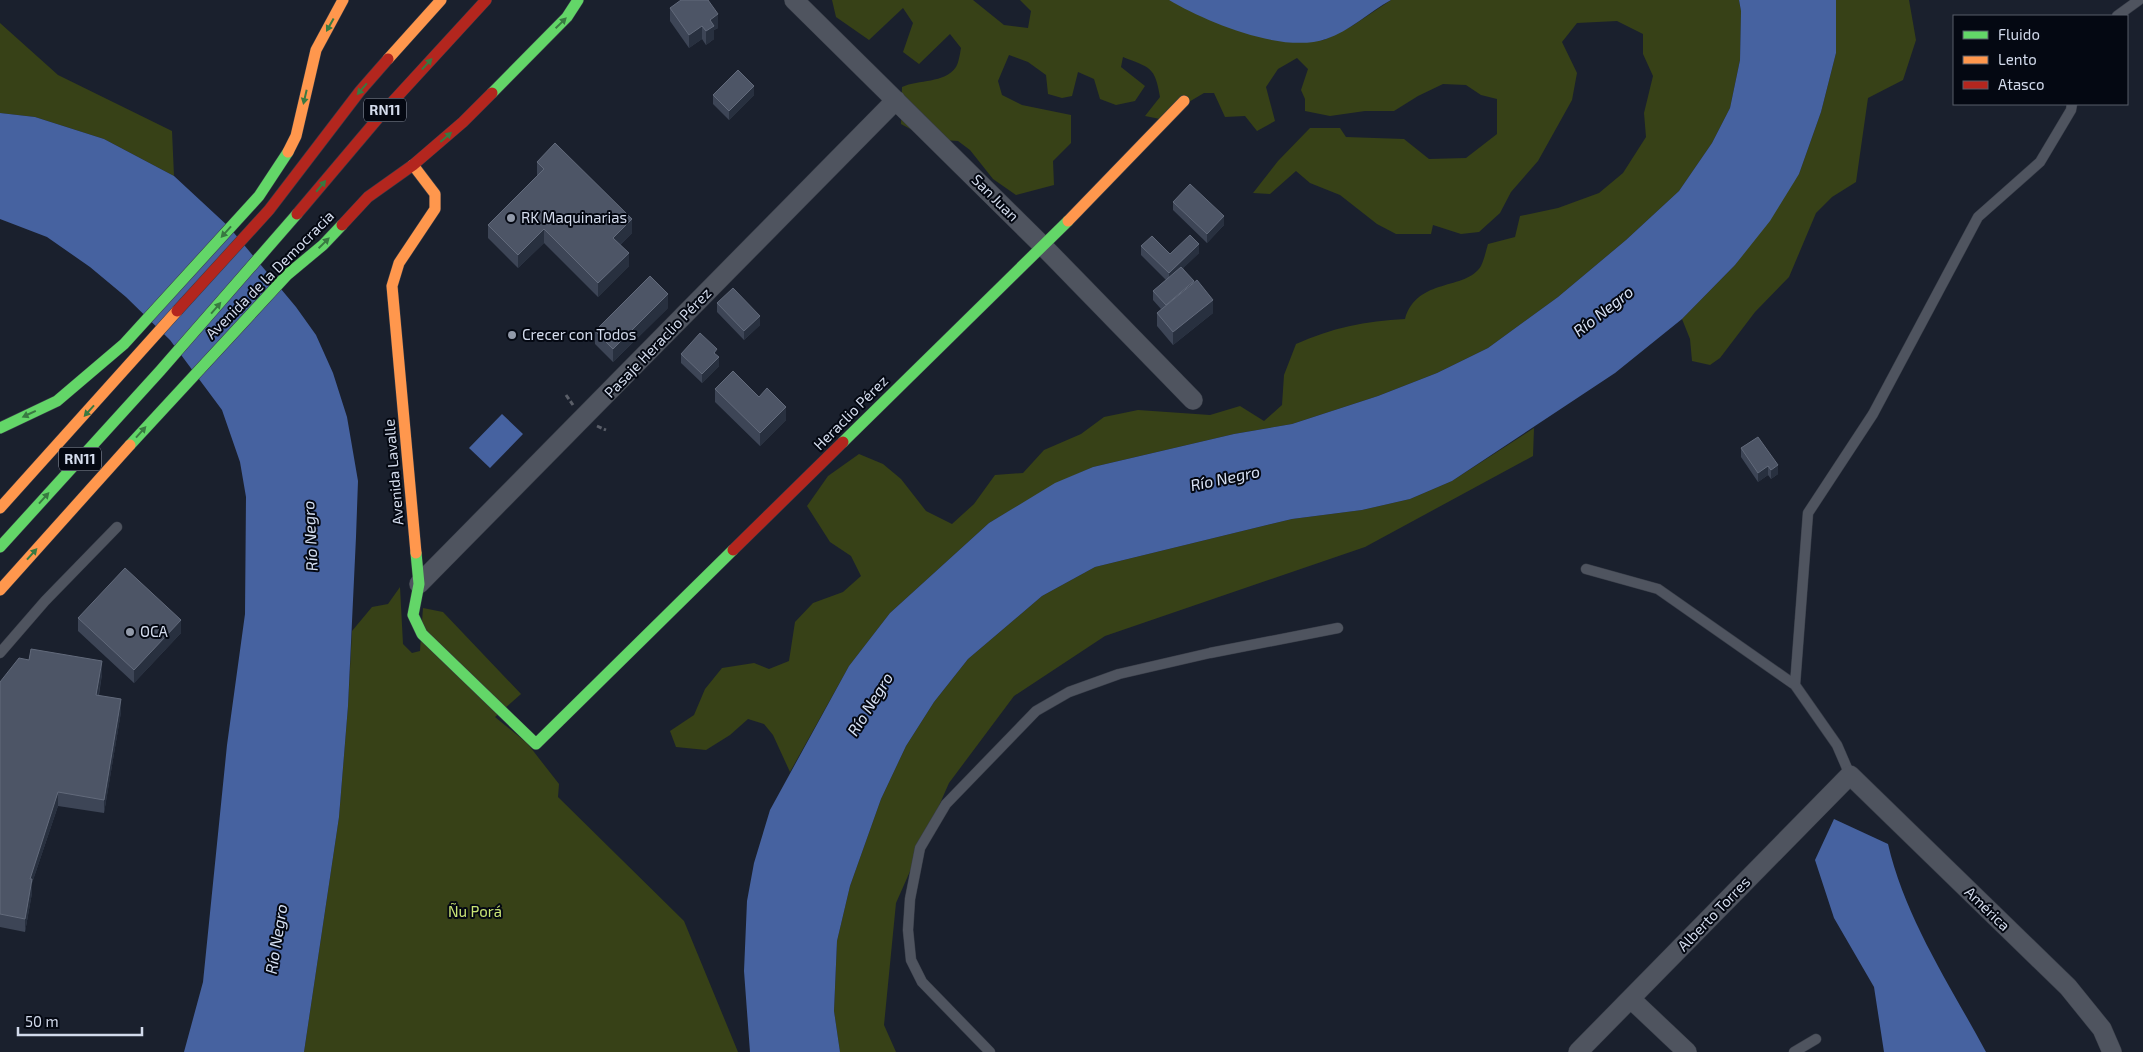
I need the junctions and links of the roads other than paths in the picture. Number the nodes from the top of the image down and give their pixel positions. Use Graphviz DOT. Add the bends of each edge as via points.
graph roads {
  1 [pos="343,0"];
  2 [pos="441,0"];
  3 [pos="486,0"];
  4 [pos="578,0"];
  5 [pos="794,0"];
  6 [pos="2139,0"];
  7 [pos="2119,15"];
  8 [pos="896,100"];
  9 [pos="1184,101"];
  10 [pos="2072,105"];
  11 [pos="414,165"];
  12 [pos="1043,246"];
  13 [pos="1193,400"];
  14 [pos="0,428"];
  15 [pos="0,508"];
  16 [pos="117,527"];
  17 [pos="0,547"];
  18 [pos="1586,569"];
  19 [pos="419,584"];
  20 [pos="0,590"];
  21 [pos="1338,628"];
  22 [pos="0,653"];
  23 [pos="1794,685"];
  24 [pos="536,744"];
  25 [pos="1850,775"];
  26 [pos="1631,999"];
  27 [pos="1816,1039"];
  28 [pos="990,1052"];
  29 [pos="1578,1052"];
  30 [pos="1687,1052"];
  31 [pos="1794,1052"];
  32 [pos="2112,1052"];
  1 -- 14 [label="main road, one-way" via="316,50 296,136 283,164 259,196 124,344 57,401"];
  2 -- 15 [label="main road, RN11, one-way" via="360,91 269,210"];
  17 -- 3 [label="main road, Avenida de la Democracia / RN11, one-way" via="160,371 385,110"];
  11 -- 4 [label="main road, Avenida de la Democracia / RN11, one-way" via="463,122 568,17"];
  5 -- 8 [label="street, San Juan"];
  6 -- 7 [label="lane"];
  8 -- 12 [label="street, San Juan"];
  8 -- 19 [label="street, Pasaje Heraclio Pérez"];
  9 -- 12 [label="main road, Heraclio Pérez"];
  10 -- 23 [label="lane" via="2040,162 1978,217 1873,414 1808,513"];
  11 -- 19 [label="main road, Avenida Lavalle" via="435,194 435,209 399,263 392,286"];
  20 -- 11 [label="main road, Avenida de la Democracia / RN11, one-way" via="184,384 287,275 323,245 368,197"];
  12 -- 13 [label="street, San Juan"];
  12 -- 24 [label="main road, Heraclio Pérez"];
  16 -- 22 [label="lane"];
  18 -- 23 [label="lane" via="1658,588"];
  19 -- 24 [label="main road, Avenida Lavalle" via="413,615 422,634"];
  21 -- 28 [label="lane" via="1119,674 1069,692 1036,711 946,804 920,848 910,899 908,930 911,960 922,982"];
  23 -- 25 [label="lane" via="1837,745"];
  25 -- 26 [label="street, Alberto Torres"];
  25 -- 32 [label="street, América" via="2068,987 2102,1029"];
  26 -- 29 [label="street, Alberto Torres"];
  26 -- 30 [label="street"];
  27 -- 31 [label="lane"];
}
